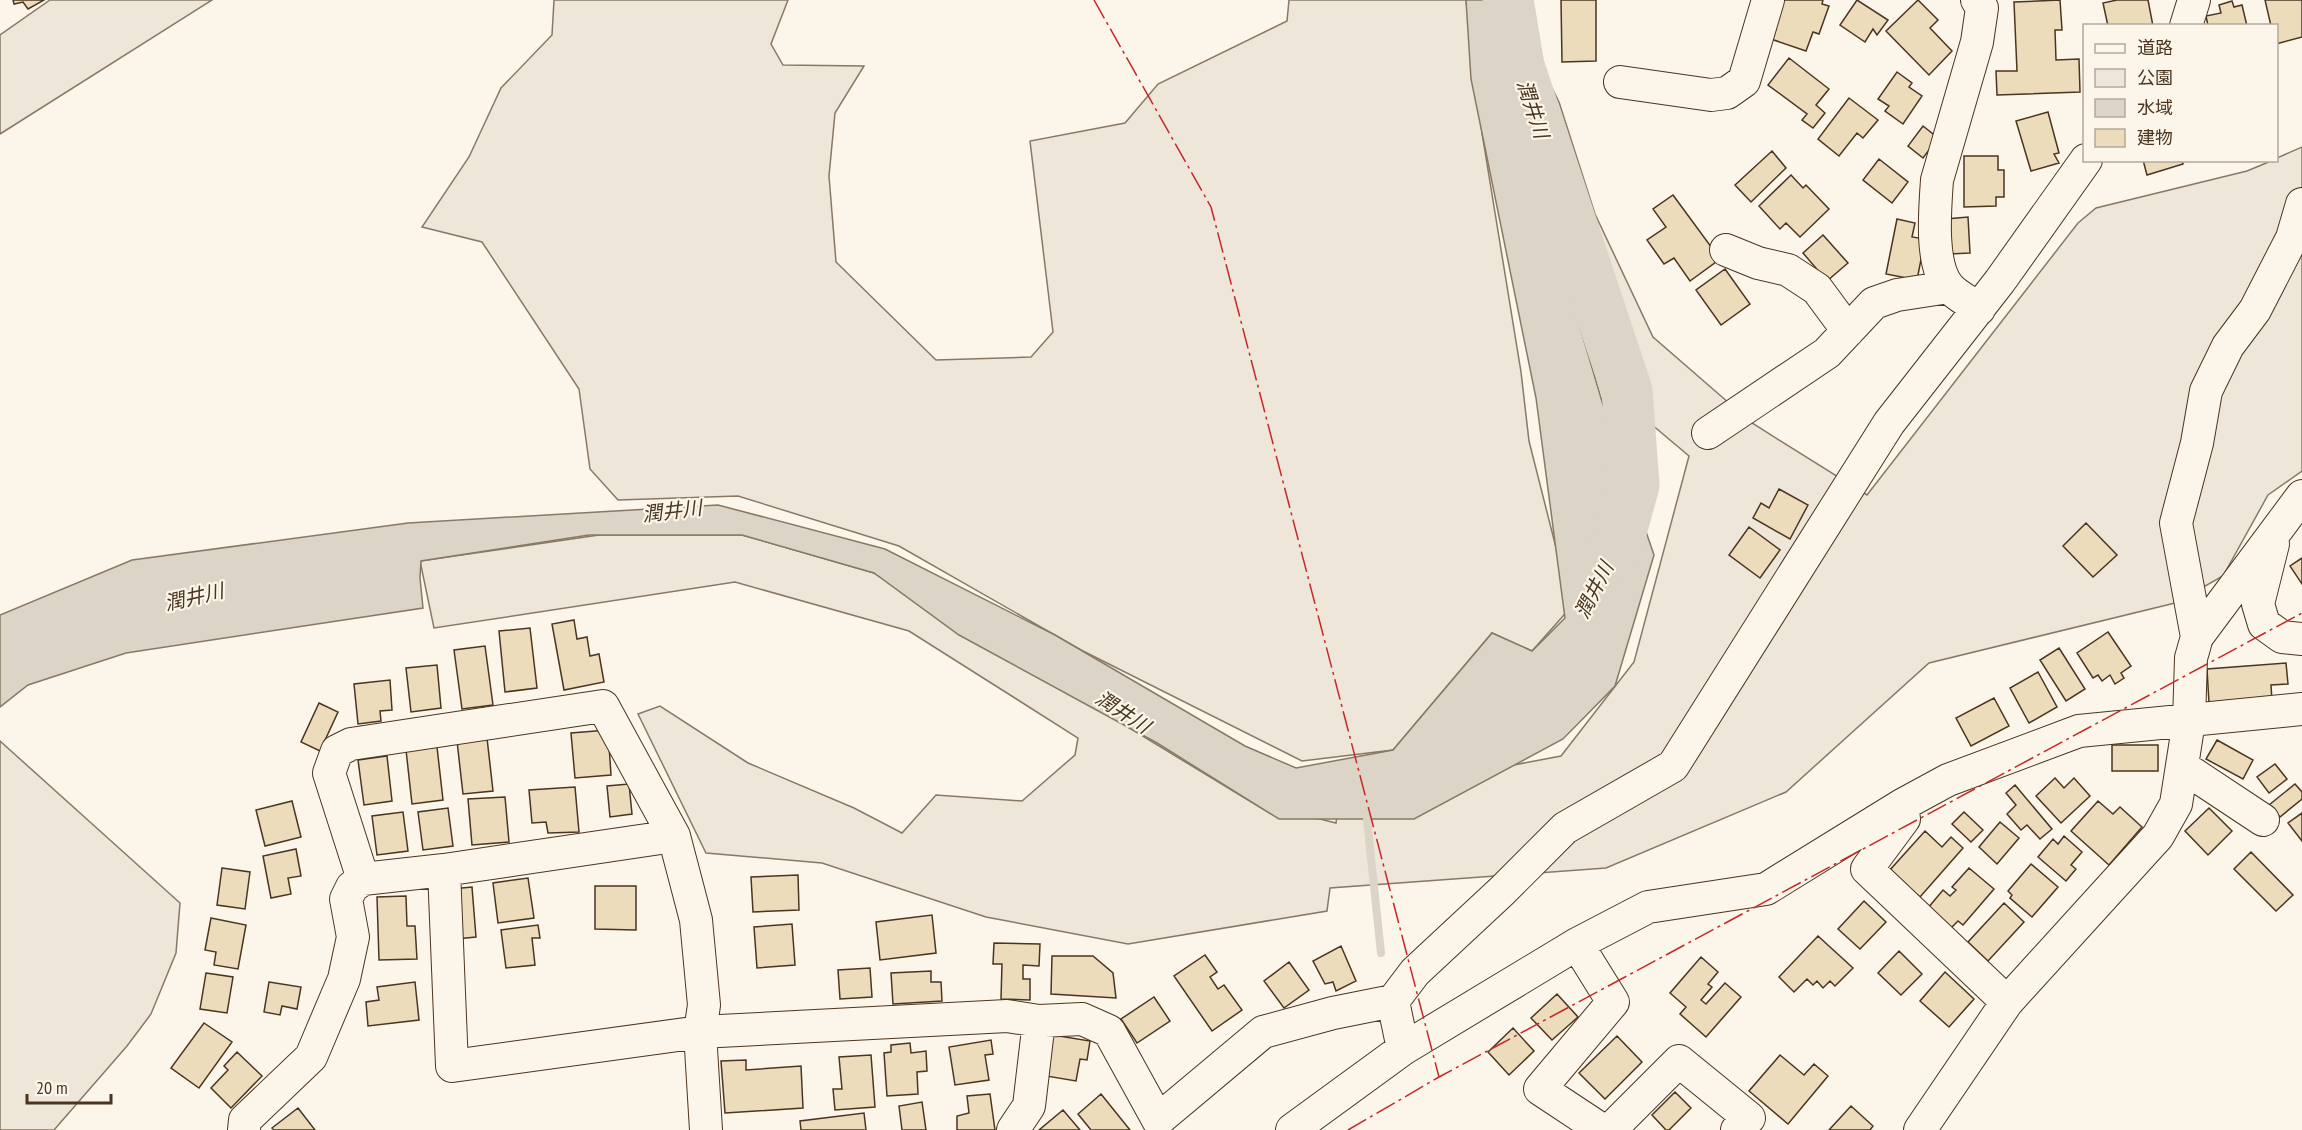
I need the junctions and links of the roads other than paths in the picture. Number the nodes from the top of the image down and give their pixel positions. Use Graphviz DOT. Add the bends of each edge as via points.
graph roads {
  1 [pos="1768,0"];
  2 [pos="1977,0"];
  3 [pos="2194,0"];
  4 [pos="2187,24"];
  5 [pos="1620,82"];
  6 [pos="2085,162"];
  7 [pos="2302,204"];
  8 [pos="1726,250"];
  9 [pos="1949,287"];
  10 [pos="1979,309"];
  11 [pos="1848,331"];
  12 [pos="1708,433"];
  13 [pos="2302,496"];
  14 [pos="2278,526"];
  15 [pos="2197,637"];
  16 [pos="2302,639"];
  17 [pos="2302,709"];
  18 [pos="2189,721"];
  19 [pos="2183,767"];
  20 [pos="1902,805"];
  21 [pos="2264,820"];
  22 [pos="674,836"];
  23 [pos="444,870"];
  24 [pos="363,879"];
  25 [pos="1577,944"];
  26 [pos="1393,1001"];
  27 [pos="2007,1002"];
  28 [pos="1039,1021"];
  29 [pos="700,1032"];
  30 [pos="1403,1048"];
  31 [pos="244,1130"];
  32 [pos="706,1130"];
  33 [pos="1012,1130"];
  34 [pos="1292,1130"];
  35 [pos="1602,1130"];
  36 [pos="1610,1130"];
  37 [pos="1737,1130"];
  38 [pos="1920,1130"];
  1 -- 5 [label="street" via="1743,81 1727,93 1711,95"];
  2 -- 9 [label="street" via="1982,8 1977,42 1937,180 1937,261"];
  3 -- 4 [label="street"];
  6 -- 10 [label="street"];
  7 -- 15 [label="street" via="2292,238 2255,310 2228,346 2206,391 2176,523"];
  8 -- 11 [label="street" via="1788,270 1817,289"];
  9 -- 10 [label="street"];
  9 -- 11 [label="street" via="1897,295 1874,303"];
  10 -- 26 [label="street" via="1889,423 1673,766 1565,828 1416,972"];
  11 -- 12 [label="street" via="1827,353"];
  13 -- 14 [label="street"];
  14 -- 15 [label="street"];
  14 -- 16 [label="street" via="2258,604 2264,624 2282,637"];
  15 -- 18 [label="street" via="2191,658"];
  17 -- 18 [label="street"];
  18 -- 19 [label="street"];
  18 -- 20 [label="street" via="2079,732 1948,780"];
  19 -- 21 [label="street"];
  19 -- 27 [label="street" via="2176,804 2158,836"];
  20 -- 25 [label="street" via="1766,889 1648,907"];
  20 -- 27 [label="street" via="1904,819 1867,869"];
  22 -- 23 [label="street"];
  22 -- 24 [label="street" via="603,706 351,744 337,752 329,773"];
  22 -- 29 [label="street" via="696,920 704,1005"];
  23 -- 24 [label="street"];
  23 -- 29 [label="street" via="452,1066"];
  24 -- 31 [label="street" via="352,887 346,899 353,937 344,979 311,1057 245,1120"];
  25 -- 30 [label="street"];
  25 -- 35 [label="street" via="1613,1002 1540,1089"];
  26 -- 28 [label="street" via="1263,1032 1158,1120 1109,1031 1082,1019"];
  26 -- 30 [label="street"];
  27 -- 38 [label="street"];
  28 -- 29 [label="street" via="1007,1016"];
  28 -- 33 [label="street" via="1029,1106"];
  29 -- 32 [label="street"];
  30 -- 34 [label="street"];
  36 -- 37 [label="street" via="1678,1061 1749,1118"];
}
